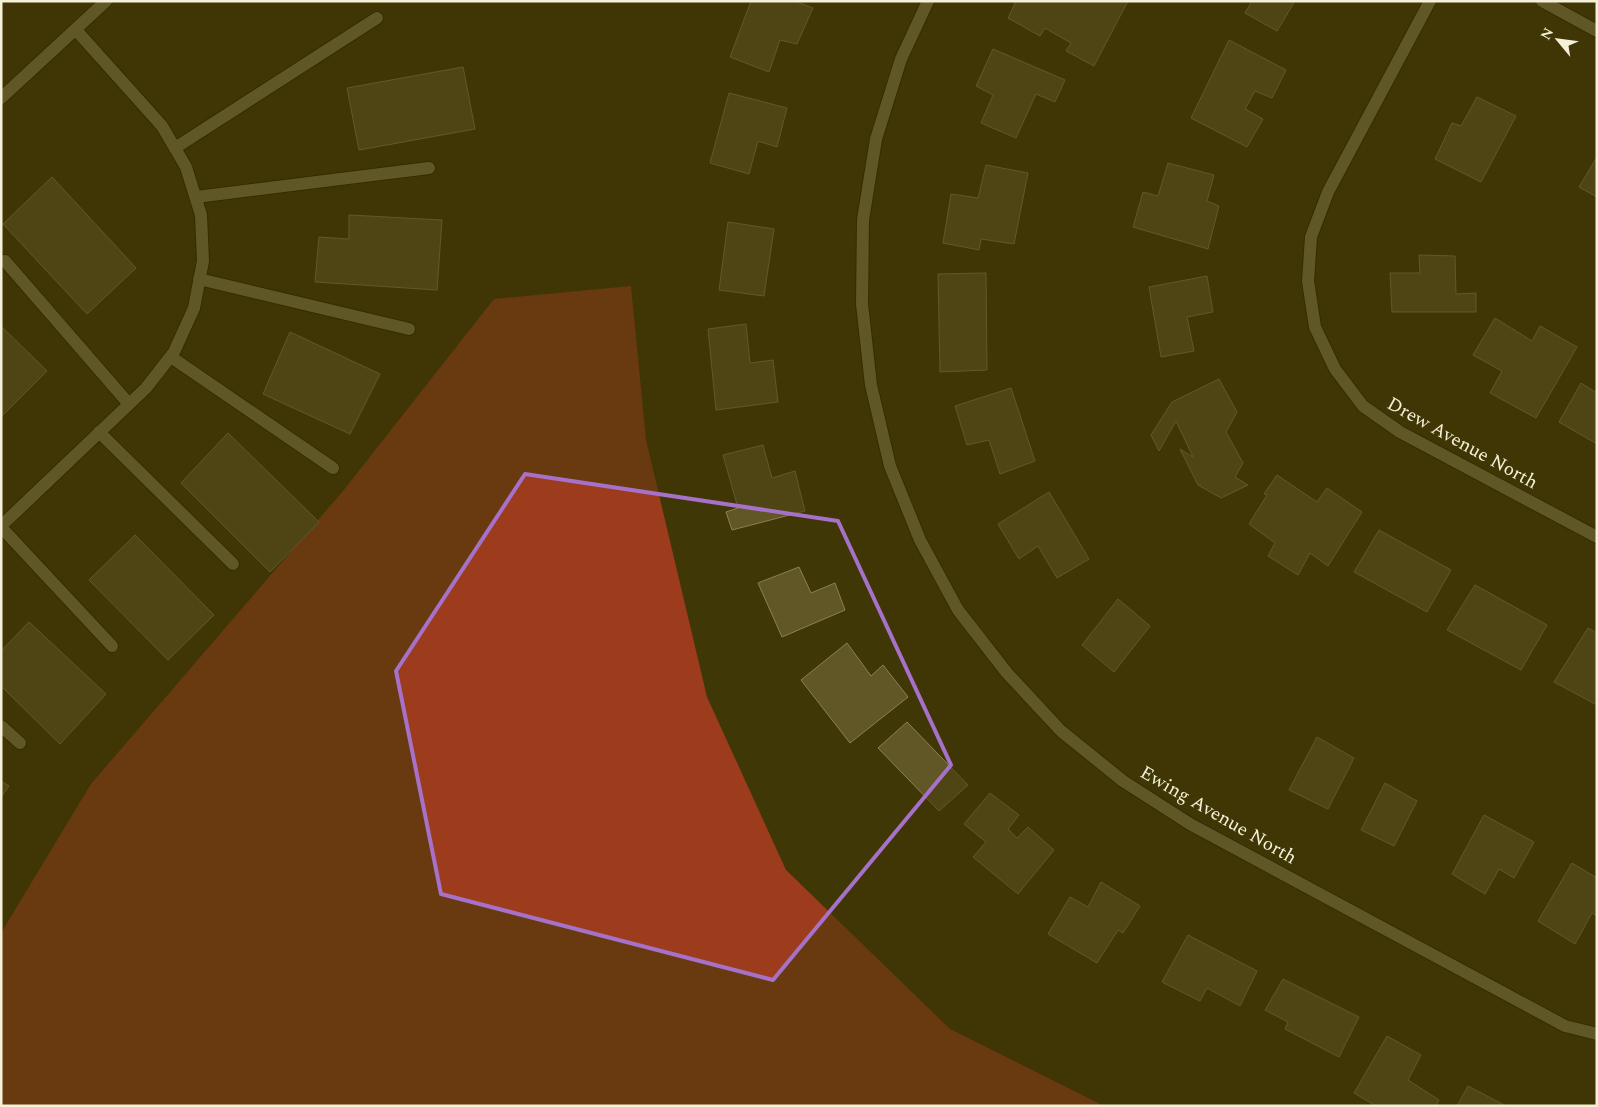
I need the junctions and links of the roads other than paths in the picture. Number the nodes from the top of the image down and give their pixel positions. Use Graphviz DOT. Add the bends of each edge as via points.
graph roads {
  1 [pos="106,1"];
  2 [pos="928,1"];
  3 [pos="1430,1"];
  4 [pos="1542,1"];
  5 [pos="377,18"];
  6 [pos="76,30"];
  7 [pos="1597,30"];
  8 [pos="1,98"];
  9 [pos="175,148"];
  10 [pos="429,168"];
  11 [pos="196,197"];
  12 [pos="4,260"];
  13 [pos="200,279"];
  14 [pos="410,329"];
  15 [pos="171,357"];
  16 [pos="128,404"];
  17 [pos="99,432"];
  18 [pos="334,468"];
  19 [pos="1,526"];
  20 [pos="1597,538"];
  21 [pos="233,564"];
  22 [pos="112,646"];
  23 [pos="1,726"];
  24 [pos="20,743"];
  25 [pos="1597,1034"];
  1 -- 6 [label="street"];
  2 -- 25 [label="street, Ewing Avenue North" via="901,59 876,139 863,220 862,304 871,385 890,466 920,540 958,610 1007,674 1061,731 1123,781 1190,824 1565,1026"];
  3 -- 20 [label="street, Drew Avenue North" via="1328,192 1311,237 1308,281 1315,327 1335,369 1363,406 1400,432"];
  4 -- 7 [label="street"];
  5 -- 9 [label="street"];
  6 -- 8 [label="street"];
  6 -- 9 [label="street" via="162,126"];
  9 -- 11 [label="street" via="186,167"];
  10 -- 11 [label="street"];
  11 -- 13 [label="street" via="201,215 203,261"];
  12 -- 16 [label="street"];
  13 -- 14 [label="street"];
  13 -- 15 [label="street" via="194,308"];
  15 -- 16 [label="street"];
  15 -- 18 [label="street"];
  16 -- 17 [label="street"];
  17 -- 19 [label="street"];
  17 -- 21 [label="street"];
  19 -- 22 [label="street"];
  23 -- 24 [label="street"];
}
